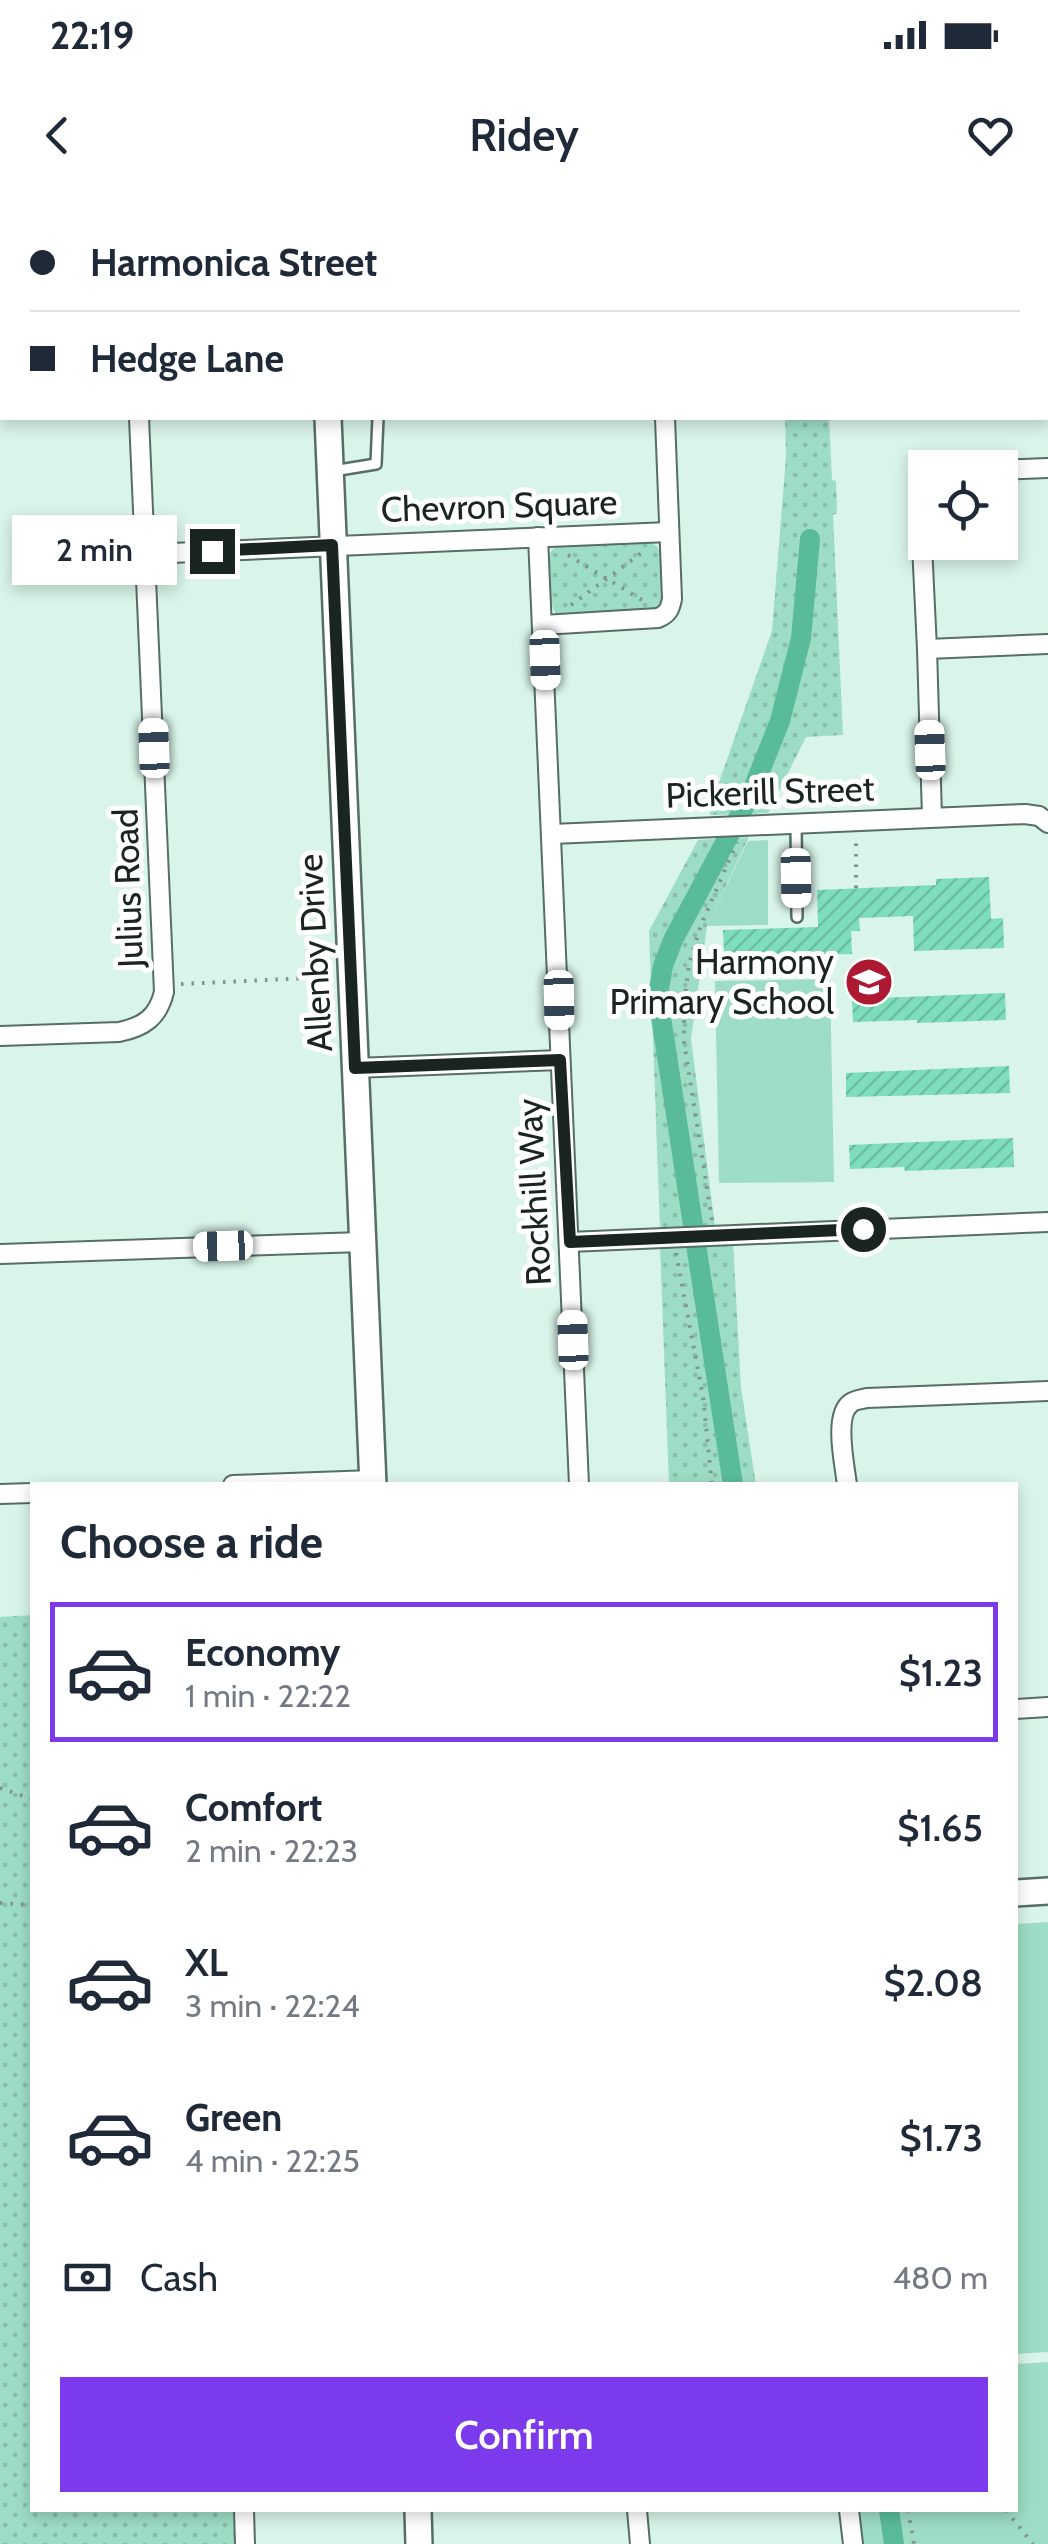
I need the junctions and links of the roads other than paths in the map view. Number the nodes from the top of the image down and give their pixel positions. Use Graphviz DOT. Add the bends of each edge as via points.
graph roads {
  1 [pos="139,420"];
  2 [pos="328,420"];
  3 [pos="378,420"];
  4 [pos="665,420"];
  5 [pos="1048,468"];
  6 [pos="1018,469"];
  7 [pos="330,471"];
  8 [pos="668,532"];
  9 [pos="538,537"];
  10 [pos="332,545"];
  11 [pos="146,554"];
  12 [pos="923,560"];
  13 [pos="544,625"];
  14 [pos="1048,644"];
  15 [pos="928,649"];
  16 [pos="932,817"];
  17 [pos="796,823"];
  18 [pos="1048,823"];
  19 [pos="552,834"];
  20 [pos="797,917"];
  21 [pos="0,1036"];
  22 [pos="560,1060"];
  23 [pos="355,1068"];
  24 [pos="1048,1222"];
  25 [pos="362,1242"];
  26 [pos="570,1242"];
  27 [pos="0,1254"];
  28 [pos="1048,1390"];
  29 [pos="373,1482"];
  30 [pos="579,1482"];
  31 [pos="847,1482"];
  32 [pos="30,1493"];
  33 [pos="0,1494"];
  34 [pos="1048,1708"];
  35 [pos="1018,1709"];
  36 [pos="1048,1892"];
  37 [pos="1018,1893"];
  38 [pos="244,2512"];
  39 [pos="418,2512"];
  40 [pos="637,2512"];
  41 [pos="849,2512"];
  42 [pos="245,2544"];
  43 [pos="419,2544"];
  44 [pos="640,2544"];
  45 [pos="853,2544"];
  1 -- 11 [label="street, Julius Road"];
  2 -- 7 [label="street, Allenby Drive"];
  3 -- 7 [label="lane" via="376,464"];
  4 -- 8 [label="street, Chevron Square"];
  5 -- 6 [label="street"];
  7 -- 10 [label="street, Allenby Drive"];
  8 -- 9 [label="street, Chevron Square"];
  8 -- 13 [label="street, Chevron Square" via="672,599 666,615"];
  9 -- 10 [label="street, Chevron Square"];
  9 -- 13 [label="street, Rockhill Way"];
  10 -- 11 [label="street, Chevron Square"];
  10 -- 23 [label="street, Allenby Drive"];
  11 -- 21 [label="street, Julius Road" via="162,1004 147,1023 119,1032"];
  12 -- 15 [label="street"];
  13 -- 19 [label="street, Rockhill Way"];
  14 -- 15 [label="street"];
  15 -- 16 [label="street"];
  16 -- 17 [label="street, Pickerill Street"];
  16 -- 18 [label="street, Pickerill Street" via="1026,814"];
  17 -- 19 [label="street, Pickerill Street"];
  17 -- 20 [label="lane"];
  19 -- 22 [label="street, Rockhill Way"];
  22 -- 23 [label="street"];
  22 -- 26 [label="street, Rockhill Way"];
  23 -- 25 [label="street, Allenby Drive"];
  24 -- 26 [label="street"];
  25 -- 27 [label="street"];
  25 -- 29 [label="street, Allenby Drive"];
  26 -- 30 [label="street, Rockhill Way"];
  28 -- 31 [label="street" via="852,1401 841,1426"];
  32 -- 33 [label="street"];
  34 -- 35 [label="street"];
  36 -- 37 [label="street"];
  38 -- 42 [label="street"];
  39 -- 43 [label="street"];
  40 -- 44 [label="street"];
  41 -- 45 [label="street"];
}
